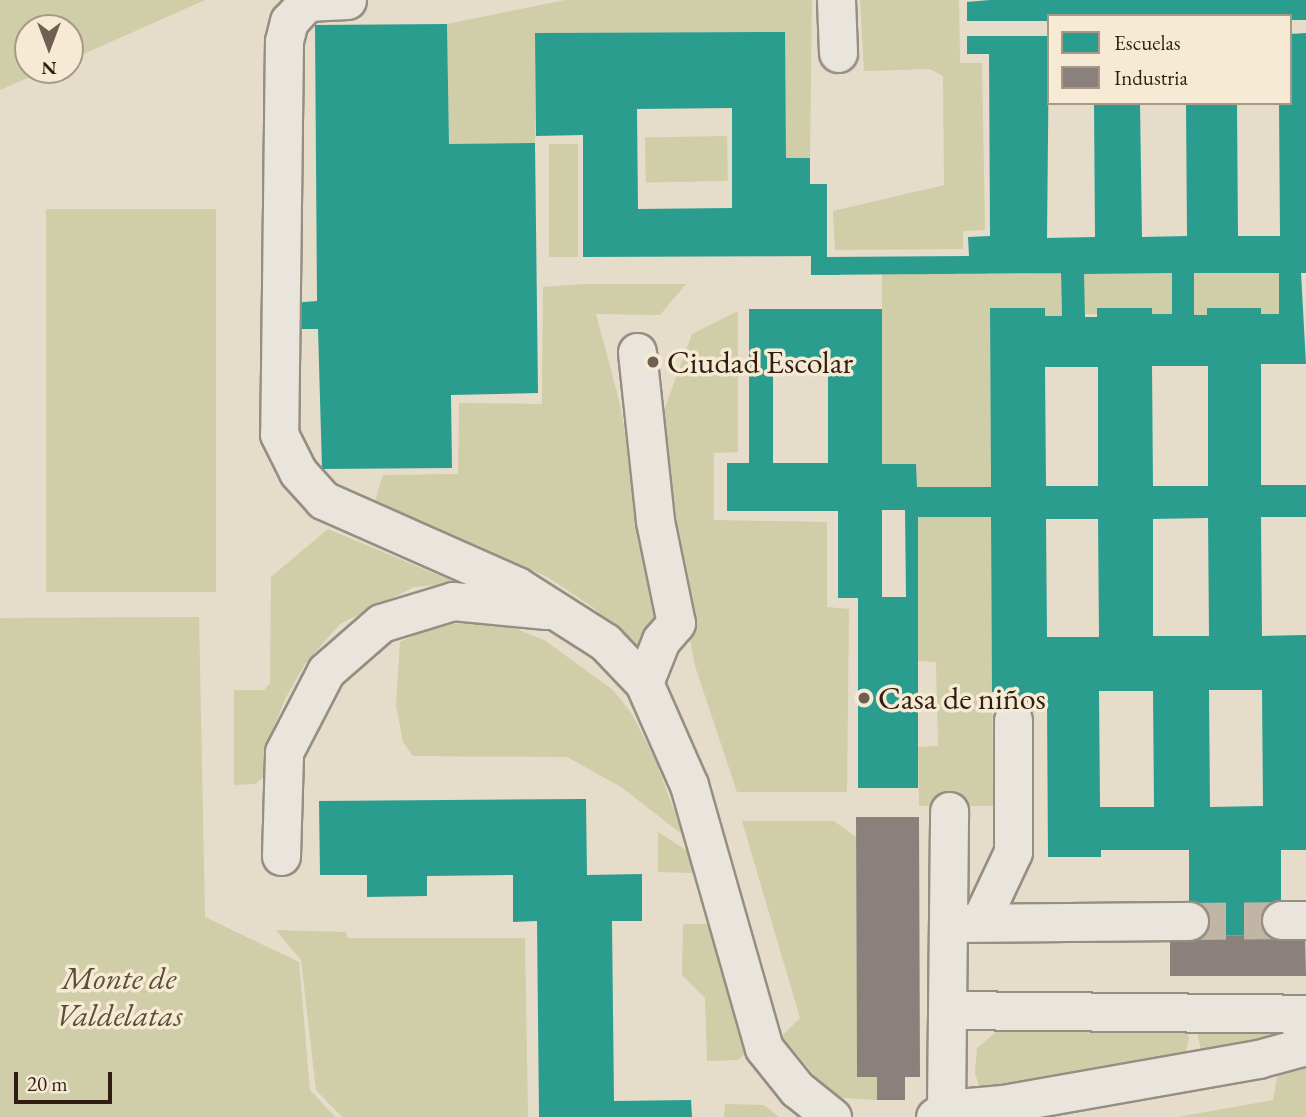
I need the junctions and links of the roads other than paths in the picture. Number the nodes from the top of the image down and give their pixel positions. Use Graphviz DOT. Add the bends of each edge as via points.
graph roads {
  1 [pos="347,0"];
  2 [pos="836,0"];
  3 [pos="838,53"];
  4 [pos="637,352"];
  5 [pos="555,610"];
  6 [pos="644,683"];
  7 [pos="1013,720"];
  8 [pos="949,811"];
  9 [pos="281,856"];
  10 [pos="1189,921"];
  11 [pos="964,923"];
  12 [pos="947,1010"];
  13 [pos="1306,1014"];
  14 [pos="1306,1046"];
  15 [pos="941,1113"];
  16 [pos="832,1117"];
  1 -- 5 [label="lane" via="307,2 289,21 284,41 279,434 298,472 323,500 517,586"];
  2 -- 3 [label="lane"];
  4 -- 6 [label="lane" via="654,521 676,623 661,640"];
  5 -- 6 [label="lane" via="605,642"];
  5 -- 9 [label="lane" via="453,601 381,623 326,671 284,752"];
  6 -- 16 [label="lane" via="689,785 764,1048 797,1089"];
  7 -- 11 [label="lane" via="1013,852"];
  8 -- 11 [label="lane"];
  10 -- 11 [label="lane"];
  11 -- 12 [label="lane"];
  12 -- 13 [label="lane"];
  12 -- 15 [label="lane"];
  14 -- 15 [label="lane" via="1258,1059"];
}
